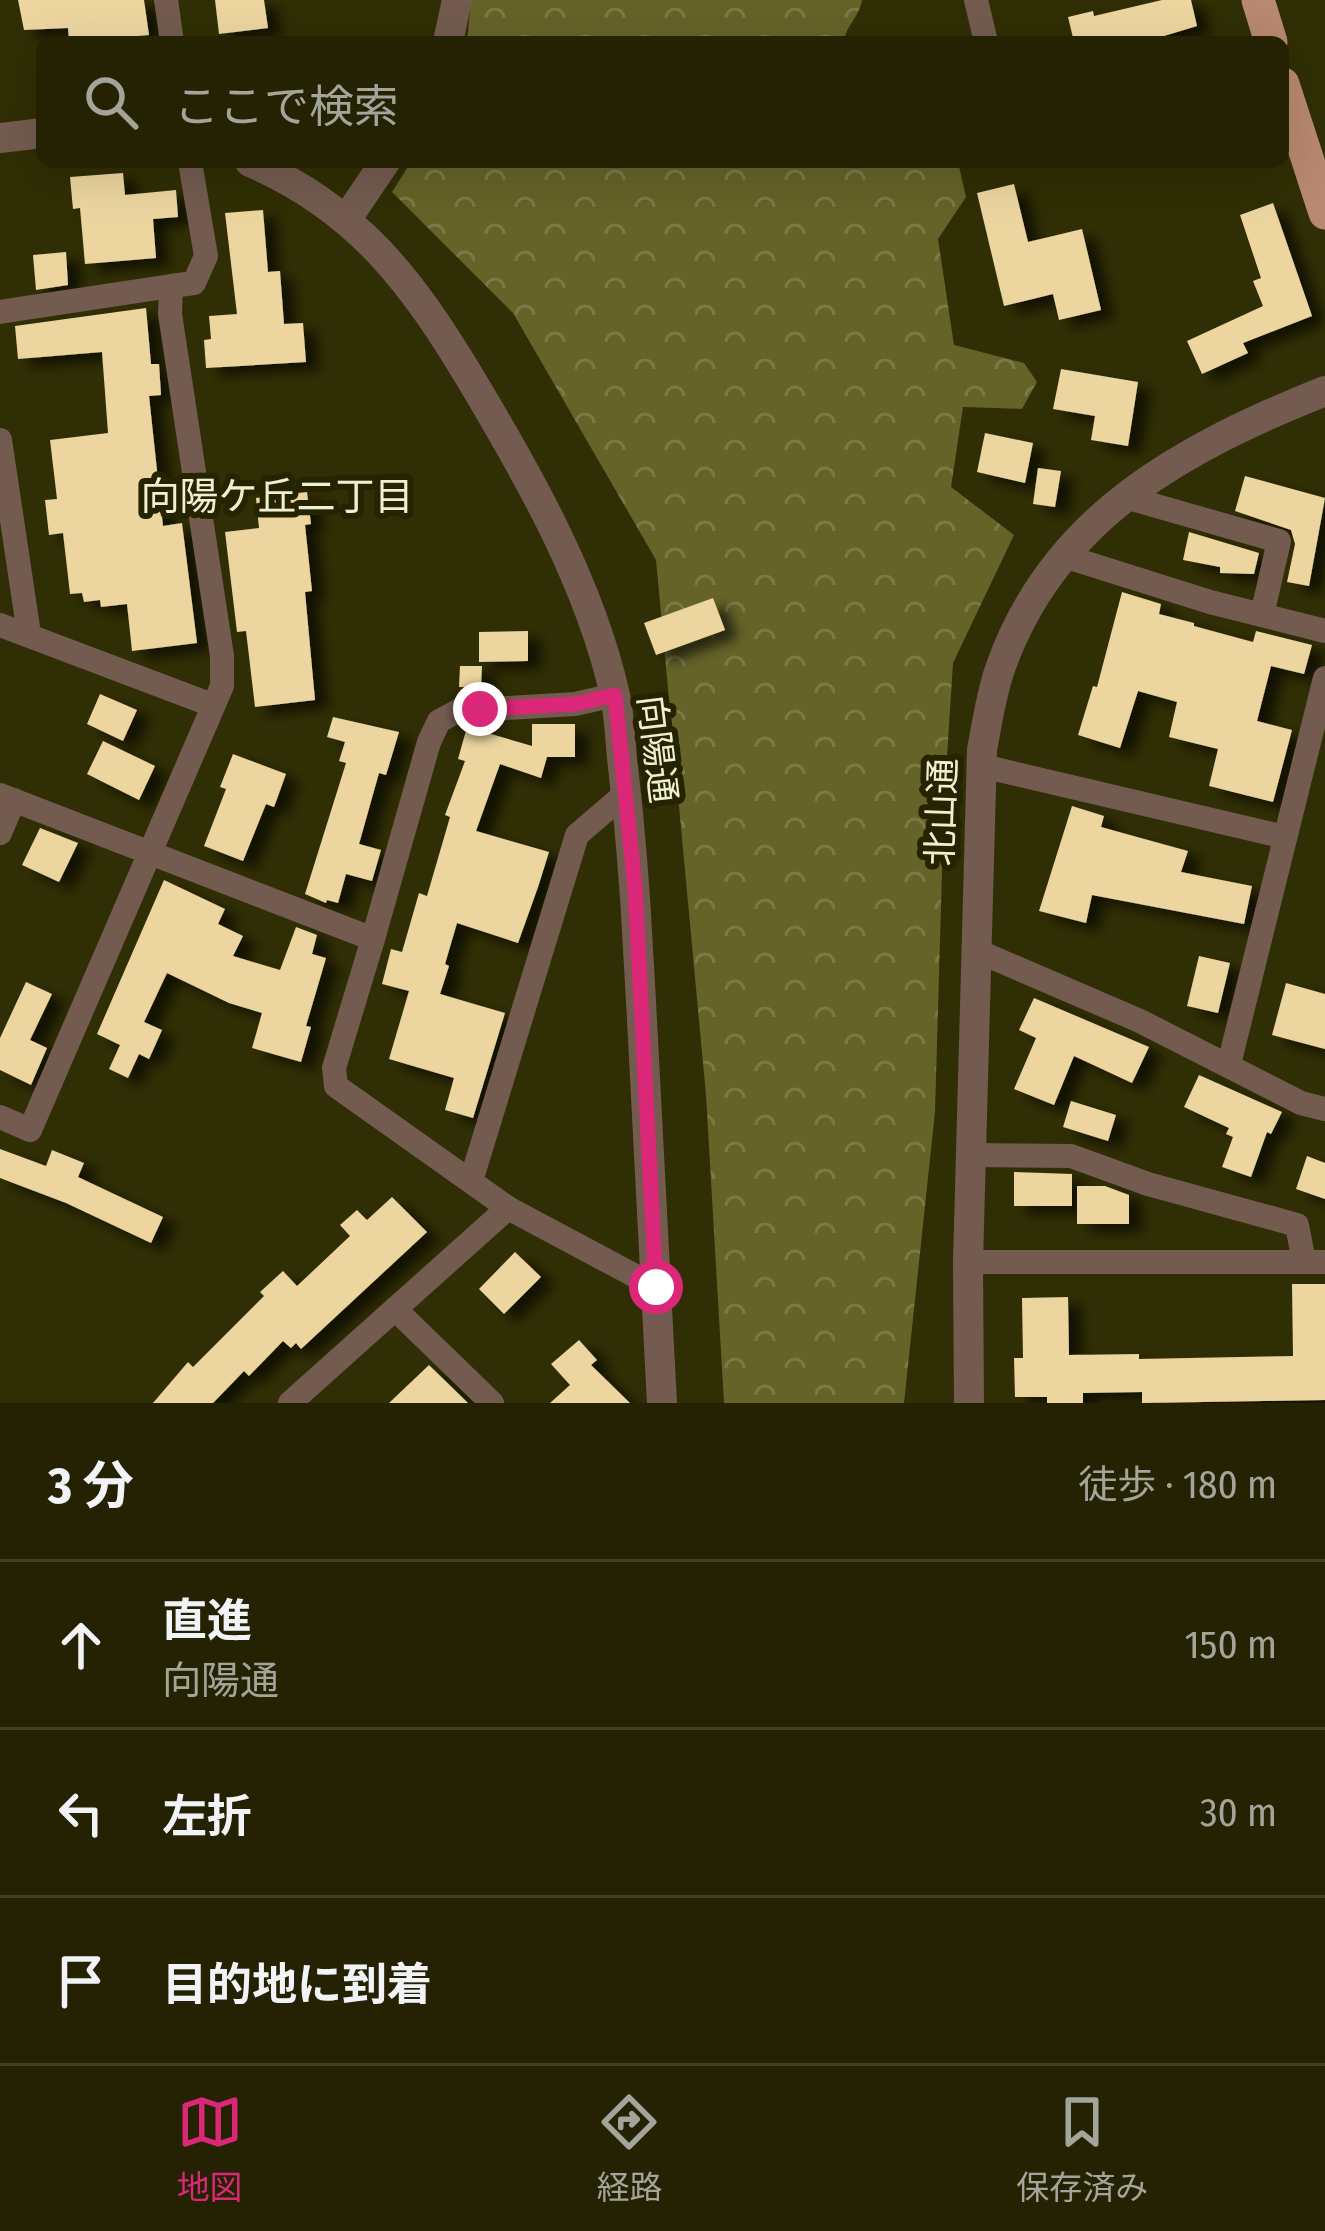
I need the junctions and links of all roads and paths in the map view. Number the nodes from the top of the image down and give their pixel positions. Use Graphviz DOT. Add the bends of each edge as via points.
graph roads {
  1 [pos="166,0"];
  2 [pos="457,0"];
  3 [pos="976,0"];
  4 [pos="1258,0"];
  5 [pos="171,36"];
  6 [pos="449,36"];
  7 [pos="985,36"];
  8 [pos="1268,36"];
  9 [pos="1289,102"];
  10 [pos="36,134"];
  11 [pos="0,138"];
  12 [pos="191,168"];
  13 [pos="263,168"];
  14 [pos="381,168"];
  15 [pos="1325,213"];
  16 [pos="346,220"];
  17 [pos="171,286"];
  18 [pos="0,312"];
  19 [pos="1325,391"];
  20 [pos="0,440"];
  21 [pos="1125,497"];
  22 [pos="1064,556"];
  23 [pos="1262,615"];
  24 [pos="0,625"];
  25 [pos="1325,631"];
  26 [pos="28,634"];
  27 [pos="1325,678"];
  28 [pos="615,695"];
  29 [pos="212,705"];
  30 [pos="982,766"];
  31 [pos="626,793"];
  32 [pos="7,798"];
  33 [pos="0,833"];
  34 [pos="1286,837"];
  35 [pos="146,855"];
  36 [pos="373,939"];
  37 [pos="975,950"];
  38 [pos="1229,1064"];
  39 [pos="1325,1109"];
  40 [pos="0,1117"];
  41 [pos="970,1155"];
  42 [pos="472,1181"];
  43 [pos="508,1208"];
  44 [pos="968,1262"];
  45 [pos="1315,1262"];
  46 [pos="656,1287"];
  47 [pos="395,1309"];
  48 [pos="290,1403"];
  49 [pos="492,1403"];
  50 [pos="662,1403"];
  51 [pos="968,1403"];
  1 -- 5 [label="street"];
  2 -- 6 [label="street"];
  3 -- 7 [label="street"];
  4 -- 8 [label="main road"];
  9 -- 15 [label="main road"];
  10 -- 11 [label="street"];
  12 -- 17 [label="street" via="206,256 194,283"];
  13 -- 16 [label="street, 向陽通"];
  14 -- 16 [label="street"];
  16 -- 28 [label="street, 向陽通" via="426,304 494,416 570,564"];
  17 -- 18 [label="street"];
  17 -- 29 [label="street" via="222,656"];
  19 -- 21 [label="street, 北山通" via="1239,425"];
  20 -- 26 [label="street"];
  21 -- 22 [label="street, 北山通"];
  21 -- 23 [label="street" via="1279,541"];
  22 -- 23 [label="street"];
  22 -- 30 [label="street, 北山通" via="1000,669"];
  23 -- 25 [label="street"];
  24 -- 26 [label="street"];
  26 -- 29 [label="street"];
  27 -- 34 [label="street"];
  28 -- 31 [label="street, 向陽通"];
  28 -- 36 [label="street" via="458,711 439,722"];
  29 -- 35 [label="street"];
  30 -- 34 [label="street"];
  30 -- 37 [label="street, 北山通"];
  31 -- 42 [label="street" via="577,835"];
  31 -- 46 [label="street, 向陽通"];
  32 -- 33 [label="street"];
  32 -- 35 [label="street"];
  34 -- 38 [label="street"];
  35 -- 36 [label="street"];
  35 -- 40 [label="street" via="30,1130"];
  36 -- 42 [label="street" via="334,1068 336,1086"];
  37 -- 38 [label="street"];
  37 -- 41 [label="street, 北山通"];
  38 -- 39 [label="street"];
  41 -- 44 [label="street, 北山通"];
  41 -- 45 [label="street" via="1071,1156 1297,1226"];
  42 -- 43 [label="street"];
  43 -- 46 [label="street"];
  43 -- 47 [label="street"];
  44 -- 45 [label="street"];
  44 -- 51 [label="street, 北山通"];
  46 -- 50 [label="street, 向陽通"];
  47 -- 48 [label="street"];
  47 -- 49 [label="street"];
}
